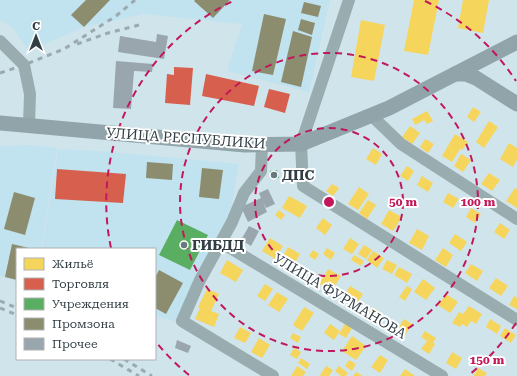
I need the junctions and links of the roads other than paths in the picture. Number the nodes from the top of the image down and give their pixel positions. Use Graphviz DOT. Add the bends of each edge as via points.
graph roads {
  1 [pos="349,0"];
  2 [pos="517,42"];
  3 [pos="2,48"];
  4 [pos="455,74"];
  5 [pos="517,104"];
  6 [pos="372,116"];
  7 [pos="0,123"];
  8 [pos="29,125"];
  9 [pos="302,144"];
  10 [pos="262,145"];
  11 [pos="517,220"];
  12 [pos="222,243"];
  13 [pos="517,320"];
  14 [pos="273,376"];
  15 [pos="442,376"];
  1 -- 9 [label="street"];
  2 -- 4 [label="main road, УЛИЦА РЕСПУБЛИКИ"];
  3 -- 8 [label="street" via="24,65 30,94"];
  4 -- 5 [label="main road" via="466,74 476,78"];
  4 -- 6 [label="main road, УЛИЦА РЕСПУБЛИКИ"];
  6 -- 9 [label="main road, УЛИЦА РЕСПУБЛИКИ"];
  6 -- 11 [label="street" via="401,144"];
  7 -- 8 [label="main road, УЛИЦА РЕСПУБЛИКИ"];
  8 -- 10 [label="main road, УЛИЦА РЕСПУБЛИКИ"];
  9 -- 10 [label="main road, УЛИЦА РЕСПУБЛИКИ"];
  9 -- 13 [label="street" via="303,186"];
  10 -- 12 [label="street" via="261,171 244,193"];
  12 -- 14 [label="street" via="200,280 182,321"];
  12 -- 15 [label="street, УЛИЦА ФУРМАНОВА"];
}
